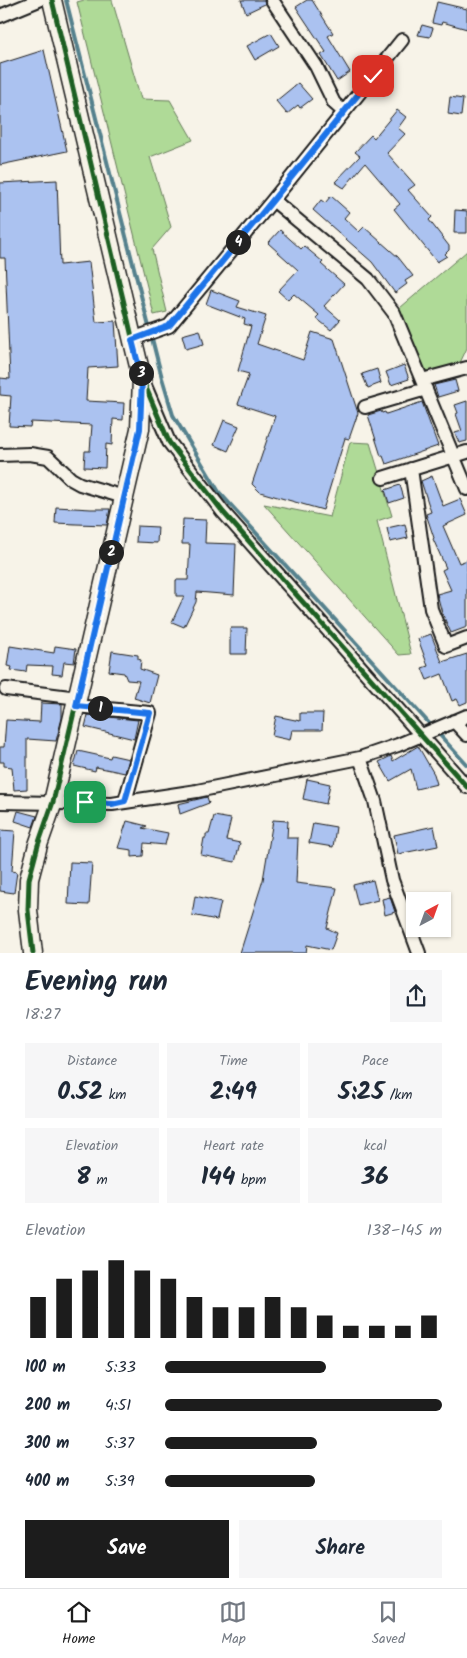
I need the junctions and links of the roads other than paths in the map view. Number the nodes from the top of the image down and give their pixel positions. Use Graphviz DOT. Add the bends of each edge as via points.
graph roads {
  1 [pos="39,0"];
  2 [pos="52,0"];
  3 [pos="272,0"];
  4 [pos="0,16"];
  5 [pos="402,40"];
  6 [pos="344,112"];
  7 [pos="273,200"];
  8 [pos="137,338"];
  9 [pos="467,368"];
  10 [pos="142,379"];
  11 [pos="424,384"];
  12 [pos="365,407"];
  13 [pos="467,452"];
  14 [pos="0,454"];
  15 [pos="454,456"];
  16 [pos="411,469"];
  17 [pos="384,478"];
  18 [pos="467,489"];
  19 [pos="124,497"];
  20 [pos="467,638"];
  21 [pos="6,689"];
  22 [pos="77,702"];
  23 [pos="467,716"];
  24 [pos="450,723"];
  25 [pos="423,734"];
  26 [pos="467,735"];
  27 [pos="360,758"];
  28 [pos="467,787"];
  29 [pos="125,801"];
  30 [pos="0,802"];
  31 [pos="53,802"];
  32 [pos="33,953"];
  33 [pos="420,953"];
  1 -- 4 [label="street"];
  2 -- 8 [label="street"];
  3 -- 6 [label="street" via="316,66 334,103"];
  5 -- 6 [label="street"];
  6 -- 7 [label="street"];
  7 -- 8 [label="street" via="169,326"];
  7 -- 11 [label="street" via="368,279 394,313"];
  8 -- 10 [label="street"];
  9 -- 11 [label="street"];
  10 -- 19 [label="street" via="140,429"];
  10 -- 25 [label="street" via="169,442 223,512"];
  11 -- 12 [label="street"];
  11 -- 15 [label="street"];
  13 -- 15 [label="street"];
  14 -- 19 [label="street" via="48,457 80,484"];
  15 -- 16 [label="street"];
  15 -- 18 [label="street"];
  16 -- 17 [label="street"];
  16 -- 20 [label="street" via="431,609 446,646"];
  19 -- 22 [label="street"];
  21 -- 22 [label="street"];
  22 -- 29 [label="street" via="150,713"];
  22 -- 31 [label="street"];
  23 -- 24 [label="street"];
  24 -- 25 [label="street"];
  24 -- 26 [label="street"];
  25 -- 27 [label="street"];
  25 -- 28 [label="street"];
  27 -- 29 [label="street" via="197,791"];
  27 -- 33 [label="street" via="375,802 392,880"];
  29 -- 31 [label="street" via="112,804"];
  30 -- 31 [label="street"];
  31 -- 32 [label="street" via="30,879 28,910"];
}
